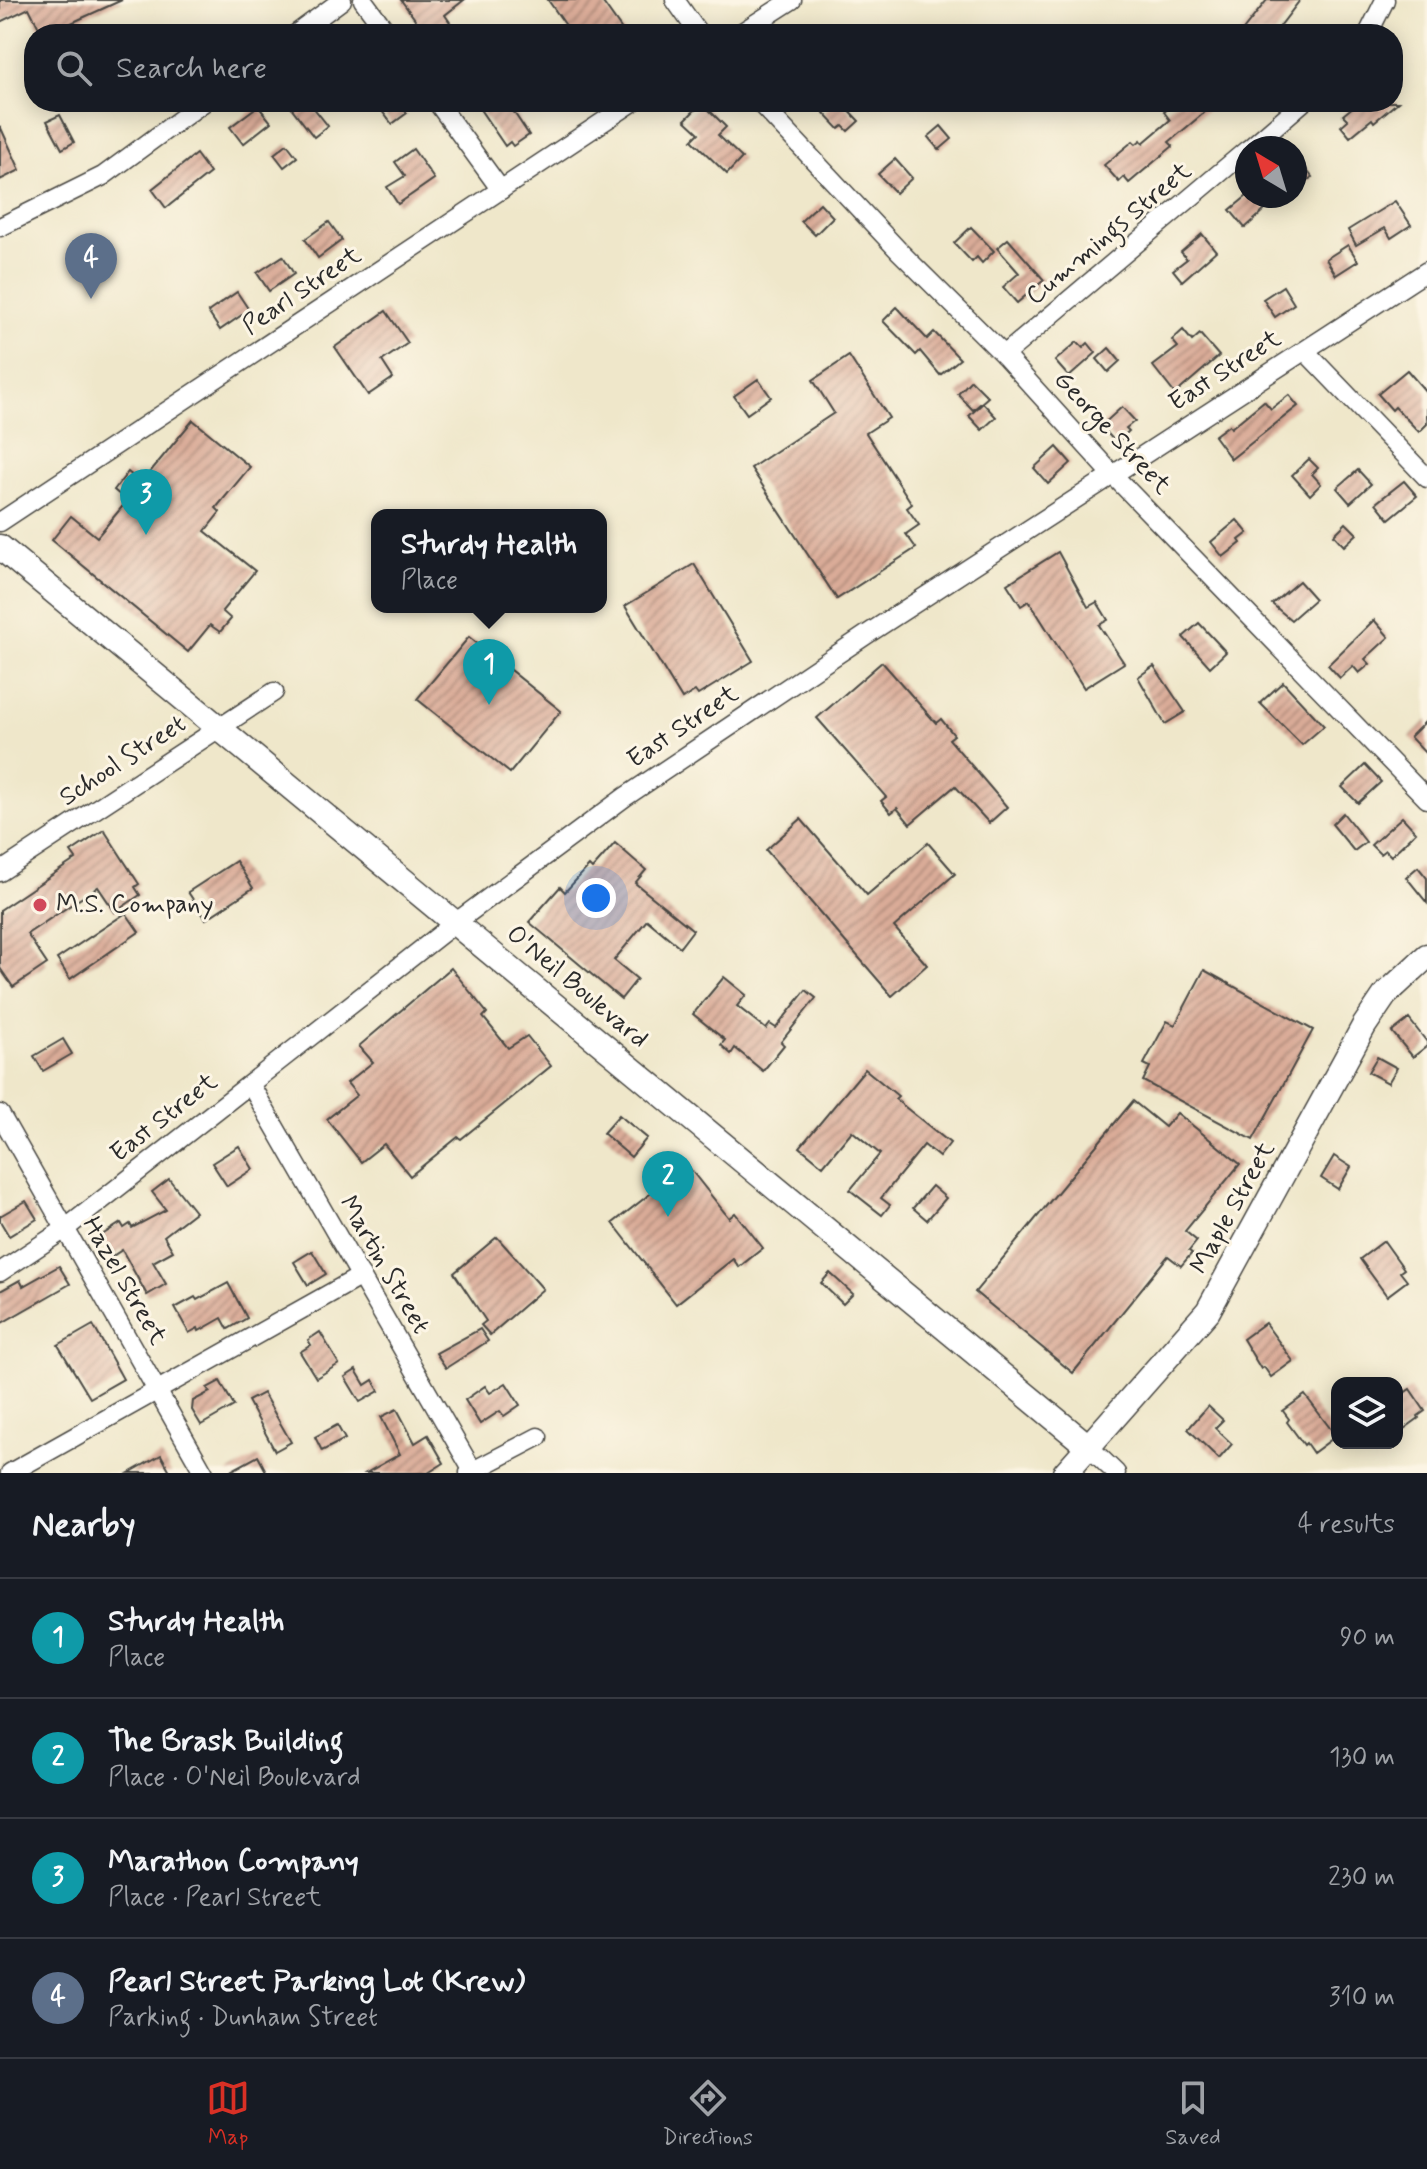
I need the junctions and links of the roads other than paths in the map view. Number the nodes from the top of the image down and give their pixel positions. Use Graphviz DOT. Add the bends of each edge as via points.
graph roads {
  1 [pos="342,0"];
  2 [pos="363,0"];
  3 [pos="675,0"];
  4 [pos="792,0"];
  5 [pos="1385,0"];
  6 [pos="310,24"];
  7 [pos="381,24"];
  8 [pos="692,24"];
  9 [pos="755,24"];
  10 [pos="1373,24"];
  11 [pos="190,112"];
  12 [pos="444,112"];
  13 [pos="618,112"];
  14 [pos="768,112"];
  15 [pos="1291,112"];
  16 [pos="1263,136"];
  17 [pos="1235,160"];
  18 [pos="501,190"];
  19 [pos="0,227"];
  20 [pos="1427,271"];
  21 [pos="1305,351"];
  22 [pos="1004,355"];
  23 [pos="1112,474"];
  24 [pos="1427,478"];
  25 [pos="0,522"];
  26 [pos="0,547"];
  27 [pos="274,692"];
  28 [pos="219,728"];
  29 [pos="1427,799"];
  30 [pos="0,872"];
  31 [pos="455,923"];
  32 [pos="1427,956"];
  33 [pos="250,1084"];
  34 [pos="0,1114"];
  35 [pos="65,1229"];
  36 [pos="0,1272"];
  37 [pos="361,1276"];
  38 [pos="157,1391"];
  39 [pos="538,1437"];
  40 [pos="1089,1447"];
  41 [pos="472,1472"];
  42 [pos="10,1473"];
  43 [pos="204,1473"];
  44 [pos="1065,1473"];
  45 [pos="1116,1473"];
  1 -- 6 [label="street"];
  2 -- 7 [label="street"];
  3 -- 8 [label="street"];
  4 -- 9 [label="street"];
  5 -- 10 [label="street"];
  11 -- 19 [label="street" via="103,176"];
  12 -- 18 [label="street"];
  13 -- 18 [label="street, Pearl Street"];
  14 -- 22 [label="street, George Street"];
  15 -- 16 [label="street, Cummings Street"];
  17 -- 22 [label="street, Cummings Street"];
  18 -- 25 [label="street, Pearl Street"];
  20 -- 21 [label="street, East Street"];
  21 -- 23 [label="street, East Street"];
  21 -- 24 [label="street"];
  22 -- 23 [label="street, George Street"];
  23 -- 29 [label="street, George Street"];
  23 -- 31 [label="street, East Street" via="638,789"];
  26 -- 28 [label="main road, O'Neil Boulevard"];
  27 -- 28 [label="street, School Street"];
  28 -- 30 [label="street, School Street"];
  28 -- 31 [label="main road, O'Neil Boulevard"];
  31 -- 33 [label="street, East Street"];
  31 -- 40 [label="main road, O'Neil Boulevard"];
  32 -- 40 [label="main road, Maple Street" via="1385,995 1364,1026 1208,1311"];
  33 -- 35 [label="street, East Street"];
  33 -- 37 [label="street, Martin Street"];
  34 -- 35 [label="street, Hazel Street"];
  35 -- 36 [label="street, East Street"];
  35 -- 38 [label="street, Hazel Street"];
  37 -- 38 [label="street"];
  37 -- 41 [label="street, Martin Street"];
  38 -- 42 [label="street"];
  38 -- 43 [label="street, Hazel Street"];
  39 -- 41 [label="street"];
  40 -- 44 [label="main road, Maple Street"];
  40 -- 45 [label="street, O'Neil Boulevard"];
}
